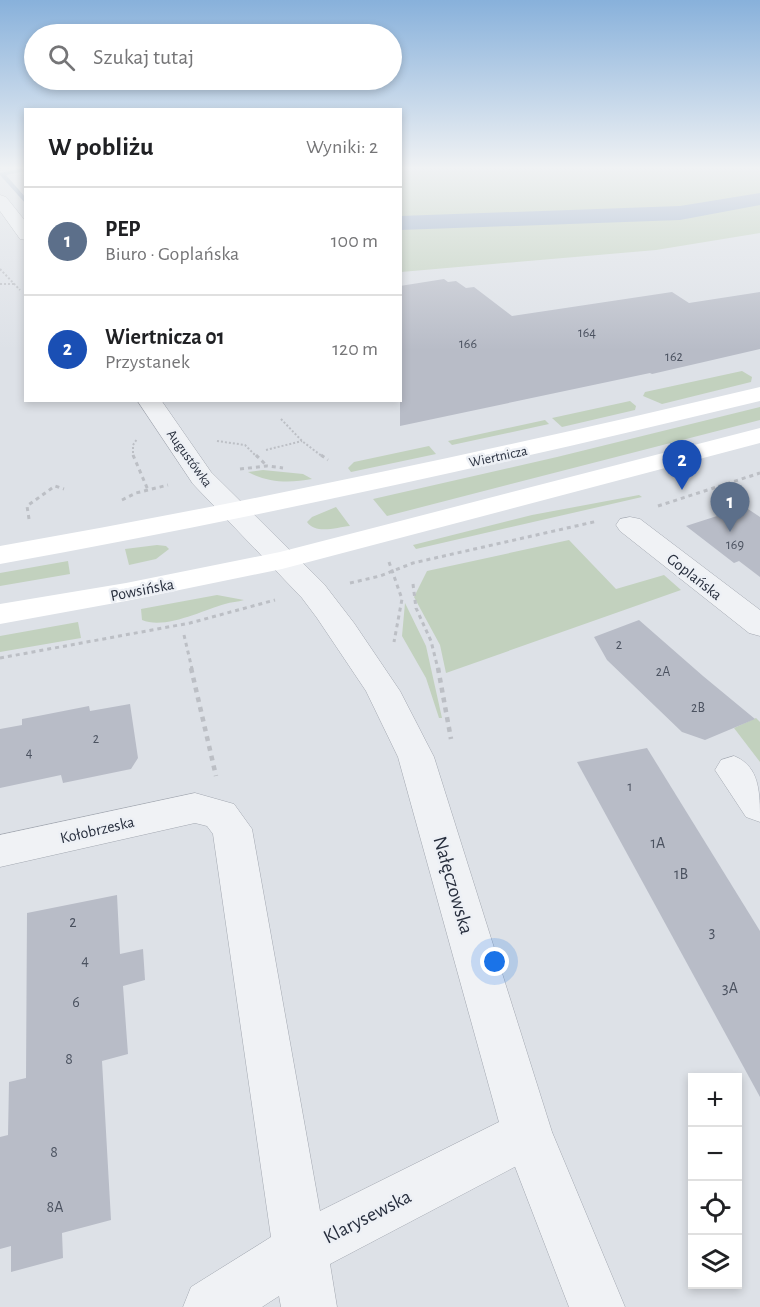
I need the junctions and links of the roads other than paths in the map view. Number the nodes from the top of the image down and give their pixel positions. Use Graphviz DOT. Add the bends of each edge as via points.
graph roads {
  1 [pos="760,394"];
  2 [pos="150,402"];
  3 [pos="760,435"];
  4 [pos="235,512"];
  5 [pos="629,517"];
  6 [pos="0,555"];
  7 [pos="282,560"];
  8 [pos="0,614"];
  9 [pos="760,626"];
  10 [pos="734,770"];
  11 [pos="760,807"];
  12 [pos="0,851"];
  13 [pos="527,1133"];
  14 [pos="300,1250"];
  15 [pos="211,1307"];
  16 [pos="309,1307"];
  17 [pos="597,1307"];
  1 -- 4 [label="main road, Wiertnicza" via="516,452"];
  2 -- 4 [label="street, Augustówka" via="202,478"];
  3 -- 7 [label="main road"];
  4 -- 6 [label="main road"];
  4 -- 7 [label="street, Augustówka"];
  5 -- 9 [label="street, Goplańska"];
  7 -- 8 [label="main road, Powsińska"];
  7 -- 13 [label="street, Nałęczowska" via="326,607 386,693 402,723 416,757"];
  10 -- 11 [label="street"];
  12 -- 14 [label="street, Kołobrzeska" via="208,811 232,829"];
  13 -- 14 [label="street, Klarysewska"];
  13 -- 17 [label="street, Nałęczowska"];
  14 -- 15 [label="street, Klarysewska"];
  14 -- 16 [label="street"];
}
